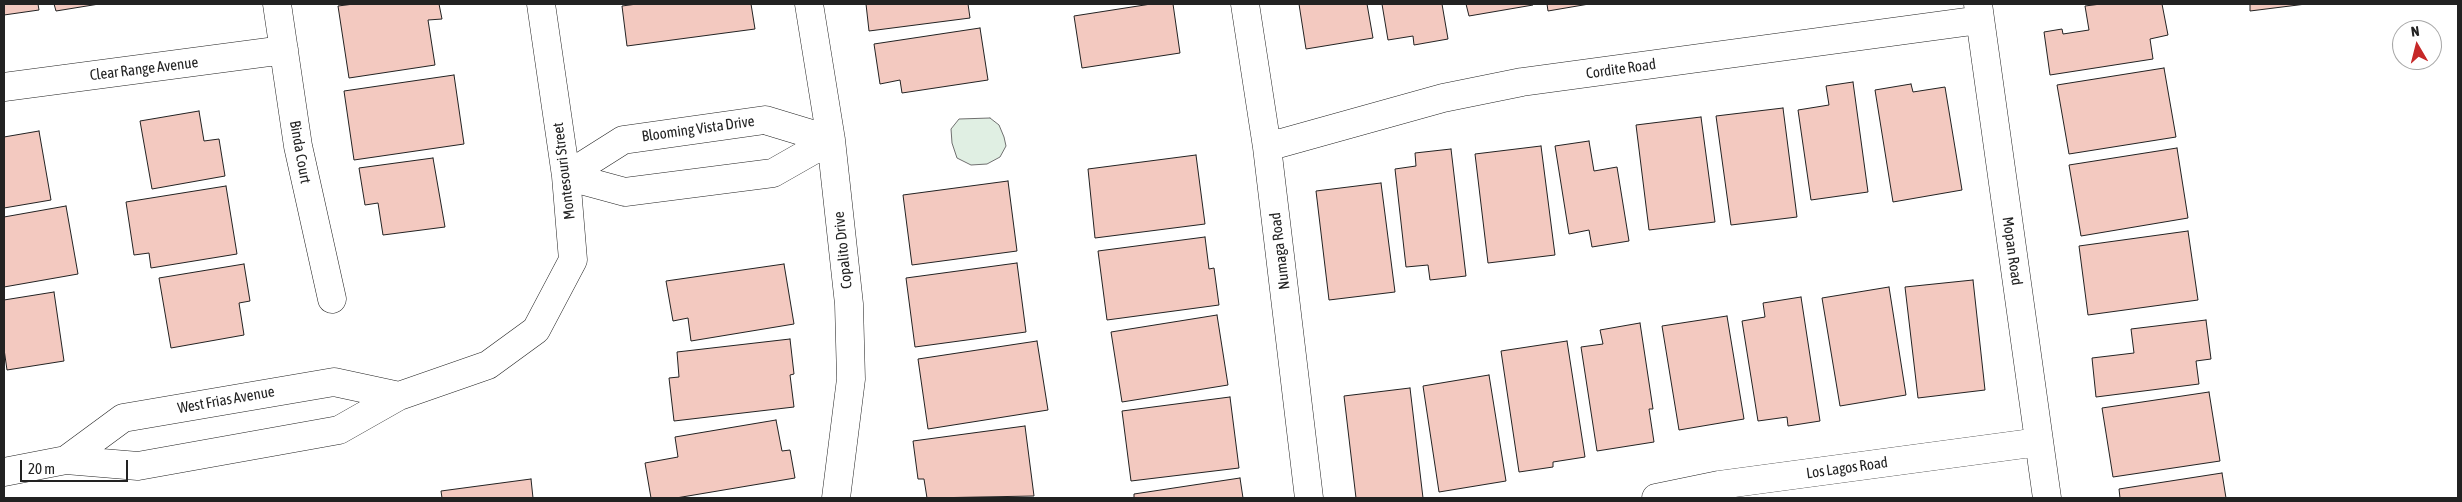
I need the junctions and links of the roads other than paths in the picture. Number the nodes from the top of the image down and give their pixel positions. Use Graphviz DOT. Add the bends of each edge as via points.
graph roads {
  1 [pos="278,4"];
  2 [pos="541,4"];
  3 [pos="809,4"];
  4 [pos="1245,4"];
  5 [pos="1979,12"];
  6 [pos="284,50"];
  7 [pos="4,87"];
  8 [pos="831,140"];
  9 [pos="1267,147"];
  10 [pos="566,176"];
  11 [pos="332,299"];
  12 [pos="536,330"];
  13 [pos="399,396"];
  14 [pos="2039,442"];
  15 [pos="66,460"];
  16 [pos="4,472"];
  17 [pos="836,498"];
  18 [pos="1309,498"];
  19 [pos="1656,498"];
  20 [pos="2047,498"];
  1 -- 6 [label="street, Binda Court"];
  2 -- 10 [label="street, Montesouri Street"];
  3 -- 8 [label="street, Copalito Drive"];
  4 -- 9 [label="street, Numaga Road"];
  5 -- 9 [label="street, Cordite Road" via="1522,82 1443,98"];
  5 -- 14 [label="street, Mopan Road"];
  6 -- 7 [label="street, Clear Range Avenue"];
  6 -- 11 [label="street, Binda Court" via="298,146"];
  8 -- 10 [label="street" via="773,172 763,174 625,192"];
  8 -- 10 [label="street, Blooming Vista Drive" via="765,120 623,140"];
  8 -- 17 [label="street, Copalito Drive" via="849,304 851,379"];
  9 -- 18 [label="street, Numaga Road"];
  10 -- 12 [label="street, Montesouri Street" via="573,260"];
  12 -- 13 [label="street, West Frias Avenue" via="488,365"];
  13 -- 15 [label="street, West Frias Avenue" via="338,430 138,466"];
  13 -- 15 [label="street, West Frias Avenue" via="334,382 123,418"];
  14 -- 19 [label="street, Los Lagos Road" via="1719,485"];
  14 -- 20 [label="street, Mopan Road"];
  15 -- 16 [label="street, West Frias Avenue"];
}
